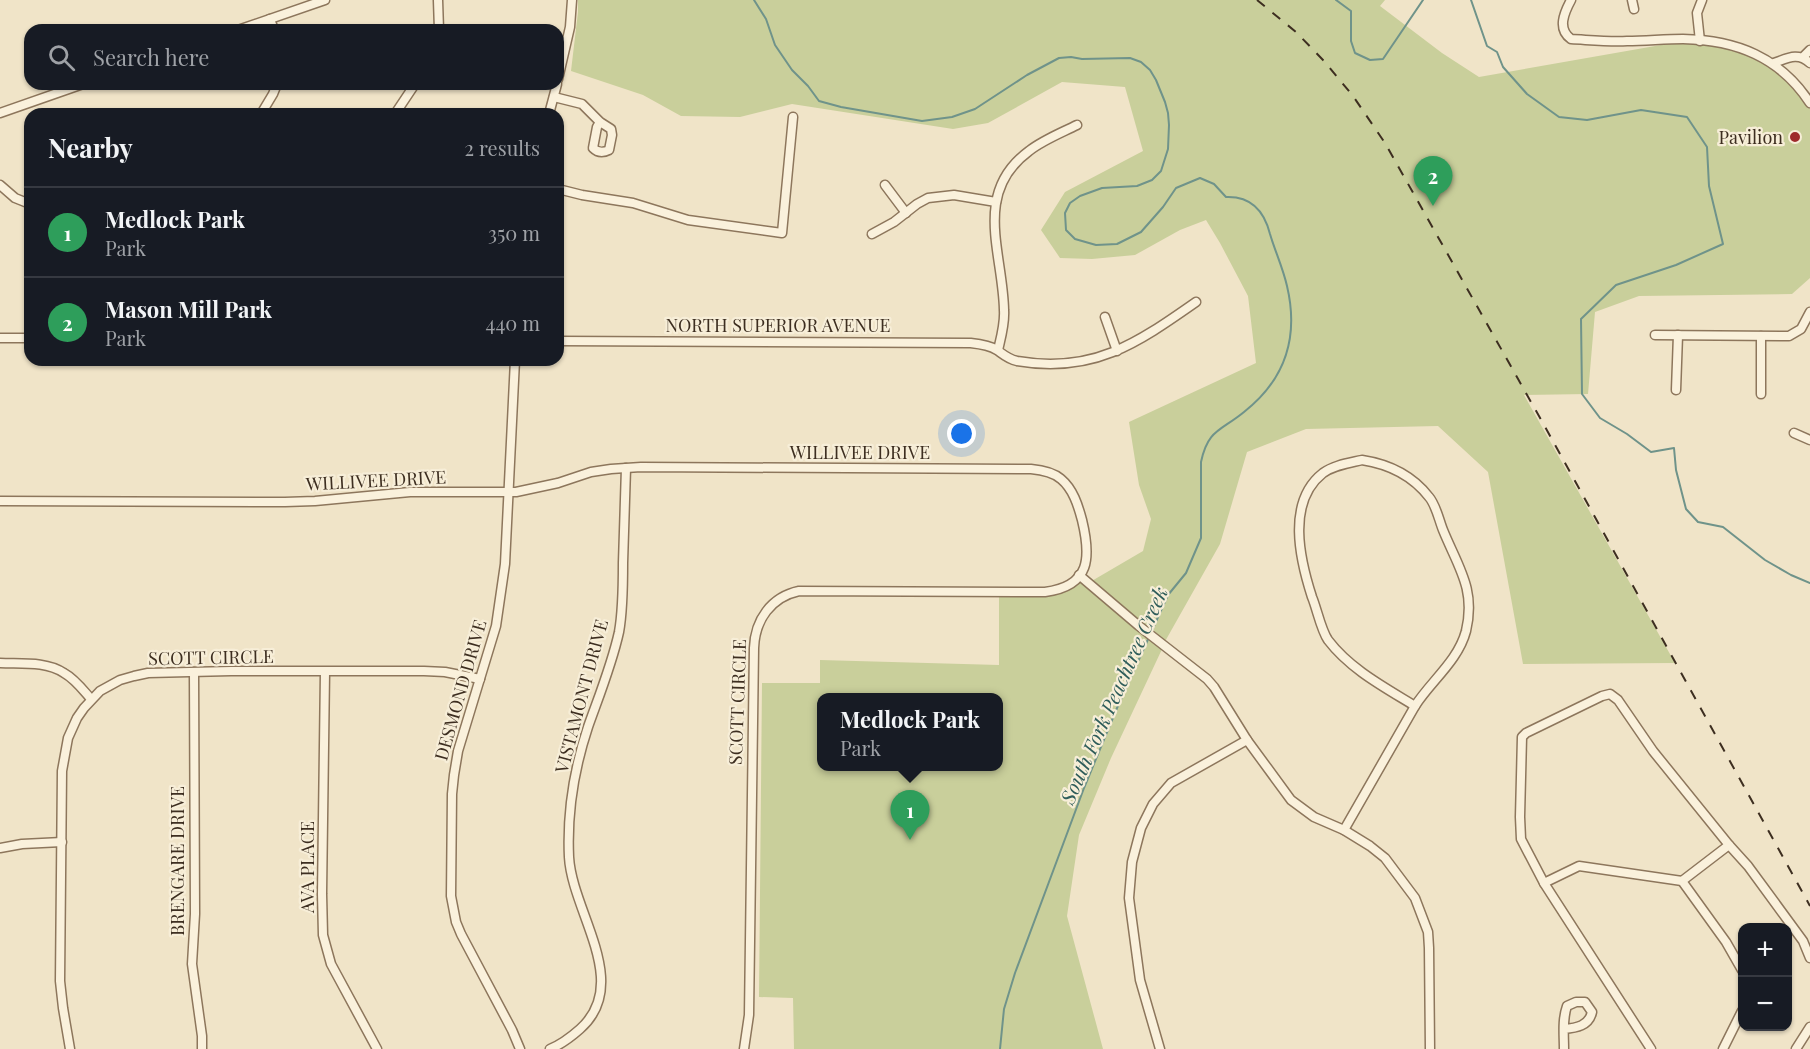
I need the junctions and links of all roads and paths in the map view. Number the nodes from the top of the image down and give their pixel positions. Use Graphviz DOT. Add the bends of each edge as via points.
graph roads {
  1 [pos="325,0"];
  2 [pos="438,0"];
  3 [pos="572,0"];
  4 [pos="1571,0"];
  5 [pos="1632,0"];
  6 [pos="1702,0"];
  7 [pos="1634,9"];
  8 [pos="270,19"];
  9 [pos="255,24"];
  10 [pos="272,24"];
  11 [pos="439,24"];
  12 [pos="1700,40"];
  13 [pos="564,53"];
  14 [pos="1808,57"];
  15 [pos="1774,63"];
  16 [pos="66,90"];
  17 [pos="275,90"];
  18 [pos="411,90"];
  19 [pos="556,90"];
  20 [pos="554,97"];
  21 [pos="1810,103"];
  22 [pos="265,108"];
  23 [pos="398,108"];
  24 [pos="551,108"];
  25 [pos="0,113"];
  26 [pos="793,117"];
  27 [pos="600,122"];
  28 [pos="1077,125"];
  29 [pos="0,185"];
  30 [pos="885,185"];
  31 [pos="564,190"];
  32 [pos="24,202"];
  33 [pos="996,202"];
  34 [pos="906,213"];
  35 [pos="872,234"];
  36 [pos="1196,302"];
  37 [pos="1810,312"];
  38 [pos="1105,317"];
  39 [pos="1655,335"];
  40 [pos="1678,335"];
  41 [pos="1761,336"];
  42 [pos="0,338"];
  43 [pos="24,338"];
  44 [pos="564,341"];
  45 [pos="998,350"];
  46 [pos="1117,351"];
  47 [pos="515,366"];
  48 [pos="1676,390"];
  49 [pos="1761,394"];
  50 [pos="1794,433"];
  51 [pos="1810,440"];
  52 [pos="626,468"];
  53 [pos="509,492"];
  54 [pos="0,501"];
  55 [pos="1079,575"];
  56 [pos="0,663"];
  57 [pos="194,672"];
  58 [pos="325,672"];
  59 [pos="480,679"];
  60 [pos="91,699"];
  61 [pos="1414,706"];
  62 [pos="1247,740"];
  63 [pos="1344,830"];
  64 [pos="62,842"];
  65 [pos="1729,845"];
  66 [pos="0,848"];
  67 [pos="1682,881"];
  68 [pos="1544,883"];
  69 [pos="1810,958"];
  70 [pos="1738,962"];
  71 [pos="1738,1020"];
  72 [pos="1810,1027"];
  73 [pos="1564,1029"];
  74 [pos="70,1049"];
  75 [pos="202,1049"];
  76 [pos="376,1049"];
  77 [pos="520,1049"];
  78 [pos="550,1049"];
  79 [pos="744,1049"];
  80 [pos="1160,1049"];
  81 [pos="1430,1049"];
  82 [pos="1564,1049"];
  83 [pos="1651,1049"];
  84 [pos="1723,1049"];
  85 [pos="1796,1049"];
  1 -- 8 [label="street"];
  2 -- 11 [label="street"];
  3 -- 13 [label="street"];
  4 -- 12 [label="street" via="1564,12 1563,25 1571,39"];
  5 -- 7 [label="street"];
  6 -- 12 [label="street" via="1697,13"];
  8 -- 9 [label="street"];
  8 -- 10 [label="street"];
  12 -- 15 [label="street" via="1734,46"];
  14 -- 15 [label="street" via="1791,56"];
  15 -- 21 [label="street"];
  16 -- 25 [label="street"];
  17 -- 22 [label="street"];
  18 -- 23 [label="street"];
  19 -- 20 [label="street"];
  20 -- 24 [label="street"];
  20 -- 27 [label="street" via="582,104"];
  26 -- 31 [label="street" via="782,233 688,220 633,202"];
  28 -- 33 [label="street" via="1023,156 1005,178"];
  29 -- 32 [label="street"];
  30 -- 34 [label="street"];
  33 -- 34 [label="street" via="936,196"];
  33 -- 45 [label="street" via="993,225 1004,308"];
  34 -- 35 [label="street"];
  36 -- 46 [label="street, NORTH SUPERIOR AVENUE"];
  37 -- 41 [label="street" via="1801,329 1789,336"];
  38 -- 46 [label="street"];
  39 -- 40 [label="street"];
  40 -- 41 [label="street"];
  40 -- 48 [label="street"];
  41 -- 49 [label="street"];
  42 -- 43 [label="street"];
  44 -- 45 [label="street, NORTH SUPERIOR AVENUE" via="959,342"];
  45 -- 46 [label="street, NORTH SUPERIOR AVENUE" via="1013,360 1049,363 1086,361"];
  47 -- 53 [label="street, DESMOND DRIVE"];
  50 -- 51 [label="street"];
  52 -- 53 [label="street, WILLIVEE DRIVE" via="591,472"];
  52 -- 55 [label="street, WILLIVEE DRIVE" via="1047,471 1063,480 1078,507 1088,551"];
  52 -- 78 [label="street, VISTAMONT DRIVE" via="619,630 575,773 571,810 569,859 598,956 602,989 590,1020 565,1042"];
  53 -- 54 [label="street, WILLIVEE DRIVE" via="429,491 285,502"];
  53 -- 59 [label="street, DESMOND DRIVE" via="502,595"];
  55 -- 62 [label="street" via="1207,679"];
  55 -- 79 [label="street, SCOTT CIRCLE" via="1062,588 1045,592 799,591 779,599 764,613 753,648 749,1015"];
  56 -- 60 [label="street" via="53,667 74,680"];
  57 -- 58 [label="street, SCOTT CIRCLE"];
  57 -- 60 [label="street, SCOTT CIRCLE" via="134,676 108,685"];
  57 -- 75 [label="street, BRENGARE DRIVE" via="192,964"];
  58 -- 59 [label="street, SCOTT CIRCLE" via="437,671"];
  58 -- 76 [label="street, AVA PLACE" via="323,934 331,964"];
  59 -- 77 [label="street, DESMOND DRIVE" via="454,775 451,896 458,928"];
  60 -- 64 [label="street, SCOTT CIRCLE" via="77,718 65,750"];
  61 -- 61 [label="street" via="1368,677 1327,638 1305,575 1300,509 1323,473 1341,464 1362,460 1382,463 1409,477 1430,498 1465,578 1470,605 1465,633 1453,660"];
  61 -- 63 [label="street"];
  62 -- 63 [label="street" via="1291,800 1314,817"];
  62 -- 80 [label="street" via="1171,783 1153,804 1141,828 1132,861 1129,898 1140,980"];
  63 -- 81 [label="street" via="1384,858 1415,898 1422,915 1429,948"];
  64 -- 66 [label="street"];
  64 -- 74 [label="street, SCOTT CIRCLE" via="60,981"];
  65 -- 67 [label="street"];
  65 -- 68 [label="street" via="1610,694 1522,737 1521,839"];
  65 -- 69 [label="street" via="1803,941"];
  67 -- 68 [label="street" via="1579,866"];
  67 -- 70 [label="street"];
  68 -- 83 [label="street"];
  71 -- 84 [label="street"];
  72 -- 85 [label="street"];
  73 -- 82 [label="street"];
}
